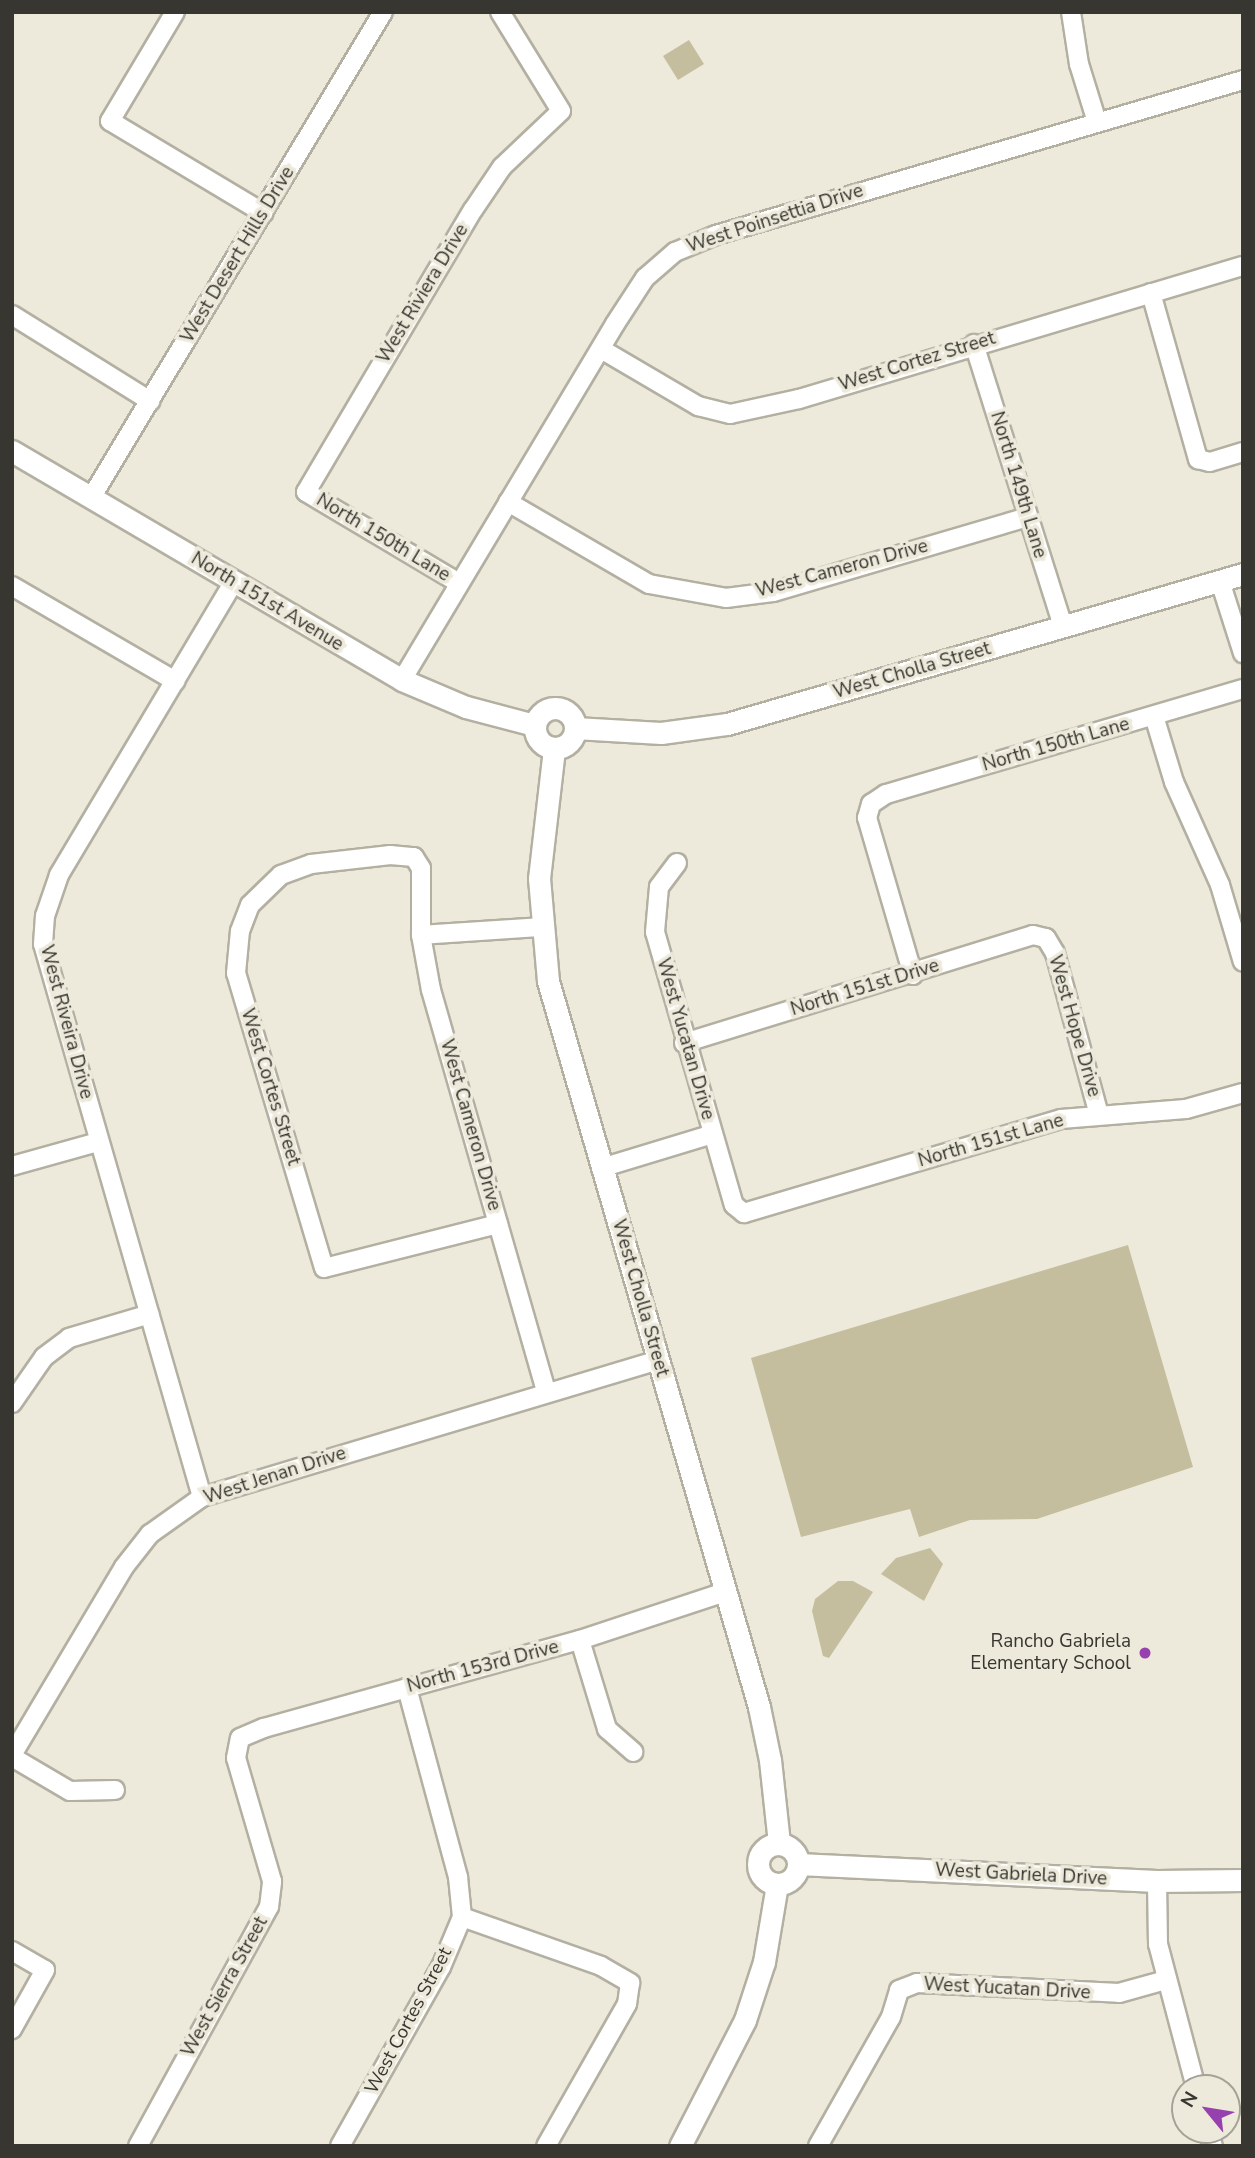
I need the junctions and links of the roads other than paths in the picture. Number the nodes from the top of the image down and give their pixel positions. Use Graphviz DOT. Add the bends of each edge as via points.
graph roads {
  1 [pos="175,12"];
  2 [pos="383,12"];
  3 [pos="500,12"];
  4 [pos="1071,12"];
  5 [pos="1243,80"];
  6 [pos="1097,122"];
  7 [pos="264,213"];
  8 [pos="1243,266"];
  9 [pos="1151,293"];
  10 [pos="12,315"];
  11 [pos="974,344"];
  12 [pos="600,349"];
  13 [pos="150,401"];
  14 [pos="12,451"];
  15 [pos="1243,453"];
  16 [pos="306,492"];
  17 [pos="91,498"];
  18 [pos="508,502"];
  19 [pos="1028,517"];
  20 [pos="1243,574"];
  21 [pos="1220,581"];
  22 [pos="234,582"];
  23 [pos="459,583"];
  24 [pos="15,594"];
  25 [pos="1063,627"];
  26 [pos="1243,653"];
  27 [pos="402,680"];
  28 [pos="175,681"];
  29 [pos="1243,689"];
  30 [pos="1154,716"];
  31 [pos="534,725"];
  32 [pos="575,728"];
  33 [pos="554,749"];
  34 [pos="677,863"];
  35 [pos="250,905"];
  36 [pos="542,927"];
  37 [pos="421,935"];
  38 [pos="1046,938"];
  39 [pos="1243,962"];
  40 [pos="913,975"];
  41 [pos="684,1043"];
  42 [pos="1243,1093"];
  43 [pos="1099,1115"];
  44 [pos="713,1134"];
  45 [pos="98,1142"];
  46 [pos="12,1167"];
  47 [pos="601,1168"];
  48 [pos="744,1213"];
  49 [pos="498,1224"];
  50 [pos="150,1314"];
  51 [pos="658,1360"];
  52 [pos="546,1390"];
  53 [pos="12,1403"];
  54 [pos="202,1497"];
  55 [pos="725,1592"];
  56 [pos="580,1640"];
  57 [pos="407,1688"];
  58 [pos="240,1738"];
  59 [pos="633,1752"];
  60 [pos="12,1756"];
  61 [pos="115,1790"];
  62 [pos="779,1843"];
  63 [pos="798,1864"];
  64 [pos="1243,1880"];
  65 [pos="1157,1881"];
  66 [pos="777,1884"];
  67 [pos="462,1917"];
  68 [pos="12,1951"];
  69 [pos="1166,1980"];
  70 [pos="12,2029"];
  71 [pos="1192,2074"];
  72 [pos="138,2146"];
  73 [pos="340,2146"];
  74 [pos="546,2146"];
  75 [pos="680,2146"];
  76 [pos="818,2146"];
  1 -- 7 [label="street" via="110,121"];
  2 -- 7 [label="street, West Desert Hills Drive"];
  3 -- 16 [label="street, West Riviera Drive" via="561,111 502,167 473,209"];
  4 -- 6 [label="street" via="1079,64"];
  5 -- 6 [label="street, West Poinsettia Drive"];
  6 -- 12 [label="street, West Poinsettia Drive" via="716,234 675,252 645,278"];
  7 -- 13 [label="street, West Desert Hills Drive"];
  8 -- 9 [label="street, West Cortez Street"];
  9 -- 11 [label="street, West Cortez Street"];
  9 -- 15 [label="street" via="1198,459 1210,462"];
  10 -- 13 [label="street"];
  11 -- 12 [label="street, West Cortez Street" via="799,399 730,414 698,406"];
  11 -- 19 [label="street, North 149th Lane"];
  12 -- 18 [label="street, West Poinsettia Drive"];
  13 -- 17 [label="street, West Desert Hills Drive"];
  14 -- 17 [label="street, North 151st Avenue"];
  16 -- 23 [label="street, North 150th Lane"];
  17 -- 22 [label="street, North 151st Avenue"];
  18 -- 19 [label="street, West Cameron Drive" via="649,584 726,598 773,592"];
  18 -- 23 [label="street, West Poinsettia Drive"];
  19 -- 25 [label="street, North 149th Lane"];
  20 -- 21 [label="street, West Cholla Street"];
  21 -- 25 [label="street, West Cholla Street"];
  21 -- 26 [label="street"];
  22 -- 27 [label="street, North 151st Avenue"];
  22 -- 28 [label="street, West Riveira Drive"];
  23 -- 27 [label="street, West Poinsettia Drive"];
  24 -- 28 [label="street"];
  25 -- 32 [label="street, West Cholla Street" via="727,724 661,733"];
  27 -- 31 [label="street, North 151st Avenue" via="466,707"];
  28 -- 45 [label="street, West Riveira Drive" via="59,875 45,916 43,944"];
  29 -- 30 [label="street, North 150th Lane"];
  30 -- 39 [label="street" via="1174,782 1220,885"];
  30 -- 40 [label="street, North 150th Lane" via="886,794 871,804 867,818"];
  31 -- 32 [label="street" via="541,713 553,708 566,711"];
  31 -- 33 [label="street" via="541,744"];
  32 -- 33 [label="street" via="566,746"];
  33 -- 36 [label="street, West Cholla Street" via="539,878"];
  34 -- 41 [label="street, West Yucatan Drive" via="659,887 656,932"];
  35 -- 37 [label="street, West Cameron Drive" via="281,875 312,864 414,857 421,868"];
  35 -- 49 [label="street, West Cortes Street" via="238,942 236,973 324,1268"];
  36 -- 37 [label="street"];
  36 -- 47 [label="street, West Cholla Street" via="548,981"];
  37 -- 49 [label="street, West Cameron Drive" via="431,990"];
  38 -- 40 [label="street, North 151st Drive" via="1033,935"];
  38 -- 43 [label="street, West Hope Drive" via="1055,953"];
  40 -- 41 [label="street, North 151st Drive"];
  41 -- 44 [label="street, West Yucatan Drive"];
  42 -- 43 [label="street, North 151st Lane" via="1186,1109"];
  43 -- 48 [label="street, North 151st Lane" via="1061,1119"];
  44 -- 47 [label="street"];
  44 -- 48 [label="street, West Yucatan Drive" via="734,1205"];
  45 -- 46 [label="street"];
  45 -- 50 [label="street, West Riveira Drive"];
  47 -- 51 [label="street, West Cholla Street"];
  49 -- 52 [label="street, West Cameron Drive"];
  50 -- 53 [label="street" via="69,1338 44,1357"];
  50 -- 54 [label="street, West Riveira Drive"];
  51 -- 52 [label="street, West Jenan Drive"];
  51 -- 55 [label="street, West Cholla Street"];
  52 -- 54 [label="street, West Jenan Drive"];
  54 -- 60 [label="street, West Jenan Drive" via="150,1534 124,1567"];
  55 -- 56 [label="street, North 153rd Drive"];
  55 -- 62 [label="street, West Cholla Street" via="764,1728"];
  56 -- 57 [label="street, North 153rd Drive"];
  56 -- 59 [label="street" via="607,1729"];
  57 -- 58 [label="street, North 153rd Drive"];
  57 -- 67 [label="street, West Cortes Street" via="458,1877"];
  58 -- 72 [label="street, West Sierra Street" via="236,1758 272,1881 269,1907"];
  60 -- 61 [label="street" via="70,1791"];
  62 -- 63 [label="street" via="794,1852"];
  62 -- 66 [label="street" via="765,1847 757,1866 764,1879"];
  63 -- 65 [label="street, West Gabriela Drive"];
  63 -- 66 [label="street" via="794,1876"];
  64 -- 65 [label="street, West Gabriela Drive"];
  65 -- 69 [label="street" via="1158,1944"];
  66 -- 75 [label="street" via="764,1962 745,2020"];
  67 -- 73 [label="street, West Cortes Street" via="441,1967"];
  67 -- 74 [label="street" via="621,1975 630,1983 627,2004"];
  68 -- 70 [label="street" via="45,1970"];
  69 -- 71 [label="street"];
  69 -- 76 [label="street, West Yucatan Drive" via="1110,1993 917,1983 899,1990 891,2017"];
}
